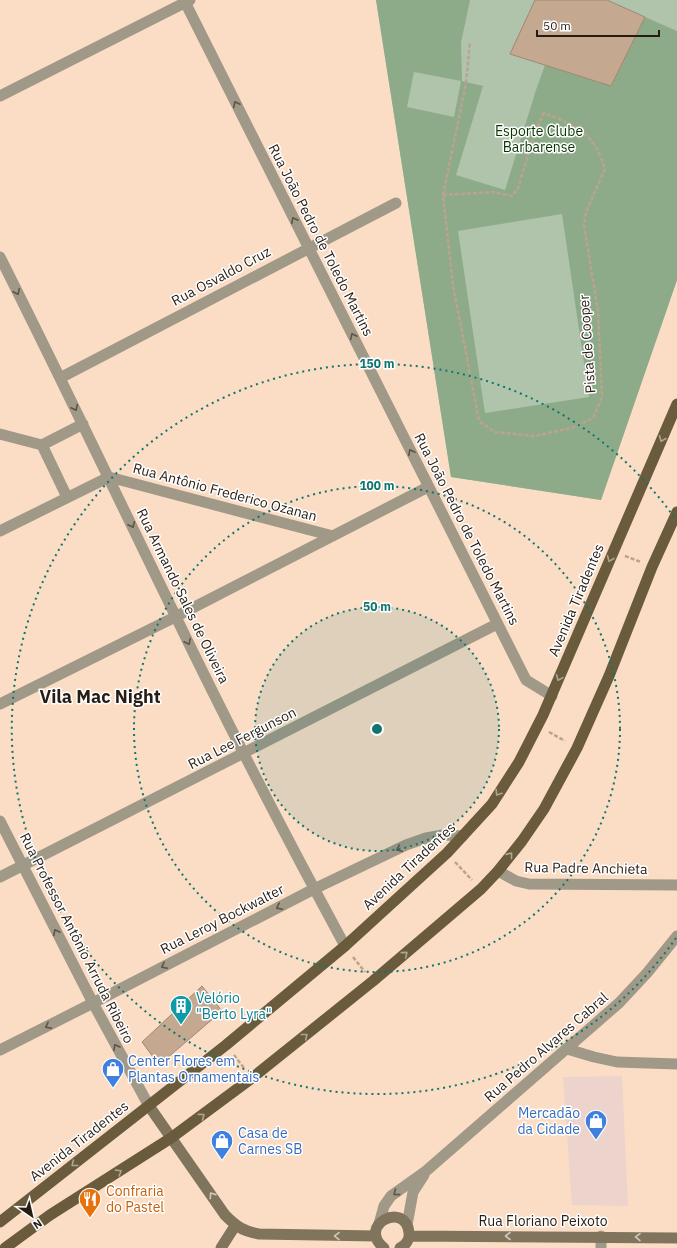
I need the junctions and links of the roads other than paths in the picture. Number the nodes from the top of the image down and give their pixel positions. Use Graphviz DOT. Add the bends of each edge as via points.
graph roads {
  1 [pos="186,1"];
  2 [pos="0,96"];
  3 [pos="396,202"];
  4 [pos="308,248"];
  5 [pos="1,261"];
  6 [pos="60,378"];
  7 [pos="677,404"];
  8 [pos="83,424"];
  9 [pos="0,434"];
  10 [pos="42,445"];
  11 [pos="109,477"];
  12 [pos="428,487"];
  13 [pos="67,497"];
  14 [pos="677,513"];
  15 [pos="0,531"];
  16 [pos="333,536"];
  17 [pos="175,617"];
  18 [pos="498,624"];
  19 [pos="552,696"];
  20 [pos="0,704"];
  21 [pos="244,754"];
  22 [pos="0,821"];
  23 [pos="463,836"];
  24 [pos="23,866"];
  25 [pos="498,871"];
  26 [pos="0,878"];
  27 [pos="677,885"];
  28 [pos="314,889"];
  29 [pos="677,936"];
  30 [pos="345,946"];
  31 [pos="93,1003"];
  32 [pos="567,1049"];
  33 [pos="0,1050"];
  34 [pos="677,1064"];
  35 [pos="148,1106"];
  36 [pos="170,1138"];
  37 [pos="426,1171"];
  38 [pos="0,1222"];
  39 [pos="379,1224"];
  40 [pos="235,1226"];
  41 [pos="601,1236"];
  42 [pos="677,1238"];
  43 [pos="406,1240"];
  44 [pos="380,1244"];
  45 [pos="5,1248"];
  46 [pos="221,1248"];
  47 [pos="601,1248"];
  1 -- 2 [label="street"];
  4 -- 1 [label="street, Rua João Pedro de Toledo Martins, one-way"];
  3 -- 4 [label="street, Rua Osvaldo Cruz"];
  4 -- 6 [label="street, Rua Osvaldo Cruz"];
  12 -- 4 [label="street, Rua João Pedro de Toledo Martins, one-way"];
  5 -- 6 [label="street, Rua Armando Sales de Oliveira, one-way"];
  6 -- 8 [label="street, Rua Armando Sales de Oliveira, one-way"];
  7 -- 19 [label="main road, Avenida Tiradentes, one-way"];
  8 -- 10 [label="street"];
  8 -- 11 [label="street, Rua Armando Sales de Oliveira"];
  9 -- 10 [label="street"];
  10 -- 13 [label="street"];
  11 -- 13 [label="street"];
  11 -- 16 [label="street, Rua Antônio Frederico Ozanan"];
  11 -- 17 [label="street, Rua Armando Sales de Oliveira, one-way"];
  12 -- 16 [label="street"];
  12 -- 18 [label="street, Rua João Pedro de Toledo Martins"];
  13 -- 15 [label="street"];
  25 -- 14 [label="main road, one-way" via="544,809 577,748 610,676 652,567"];
  16 -- 17 [label="street"];
  17 -- 20 [label="street"];
  17 -- 21 [label="street, Rua Armando Sales de Oliveira, one-way"];
  18 -- 19 [label="street, Rua João Pedro de Toledo Martins" via="526,680"];
  18 -- 21 [label="street, Rua Lee Fergunson"];
  19 -- 23 [label="main road, Avenida Tiradentes, one-way" via="519,762 492,804"];
  21 -- 24 [label="street, Rua Lee Fergunson"];
  21 -- 28 [label="street, Rua Armando Sales de Oliveira"];
  22 -- 24 [label="street, Rua Professor Antônio Arruda Ribeiro"];
  23 -- 28 [label="street, Rua Leroy Bockwalter, one-way" via="443,835 406,845"];
  23 -- 30 [label="main road, Avenida Tiradentes"];
  24 -- 26 [label="street, Rua Lee Fergunson"];
  31 -- 24 [label="street, Rua Professor Antônio Arruda Ribeiro, one-way"];
  25 -- 27 [label="street, Rua Padre Anchieta" via="516,881 530,884"];
  36 -- 25 [label="main road, one-way" via="252,1078 373,981 481,889"];
  28 -- 30 [label="street, Rua Armando Sales de Oliveira"];
  28 -- 31 [label="street, Rua Leroy Bockwalter, one-way"];
  29 -- 32 [label="street, Rua Pedro Alvares Cabral" via="648,973 619,1003"];
  30 -- 35 [label="main road, Avenida Tiradentes"];
  31 -- 33 [label="street, Rua Leroy Bockwalter, one-way"];
  35 -- 31 [label="street, Rua Professor Antônio Arruda Ribeiro, one-way"];
  32 -- 34 [label="street" via="616,1062"];
  32 -- 37 [label="street, Rua Pedro Alvares Cabral"];
  35 -- 36 [label="main road, Rua Professor Antônio Arruda Ribeiro"];
  35 -- 38 [label="main road, Avenida Tiradentes, one-way"];
  40 -- 36 [label="main road, Rua Professor Antônio Arruda Ribeiro, one-way"];
  45 -- 36 [label="main road, one-way" via="50,1215"];
  37 -- 39 [label="street, Rua Pedro Alvares Cabral, one-way" via="391,1196 384,1206"];
  37 -- 43 [label="street, Rua Pedro Alvares Cabral" via="413,1192"];
  39 -- 43 [label="main road" via="393,1217 399,1218"];
  39 -- 44 [label="main road" via="376,1229"];
  44 -- 40 [label="main road, one-way" via="259,1234"];
  40 -- 46 [label="main road"];
  42 -- 41 [label="main road, Rua Floriano Peixoto, one-way"];
  41 -- 43 [label="main road, Rua Floriano Peixoto, one-way"];
  41 -- 47 [label="street"];
}
